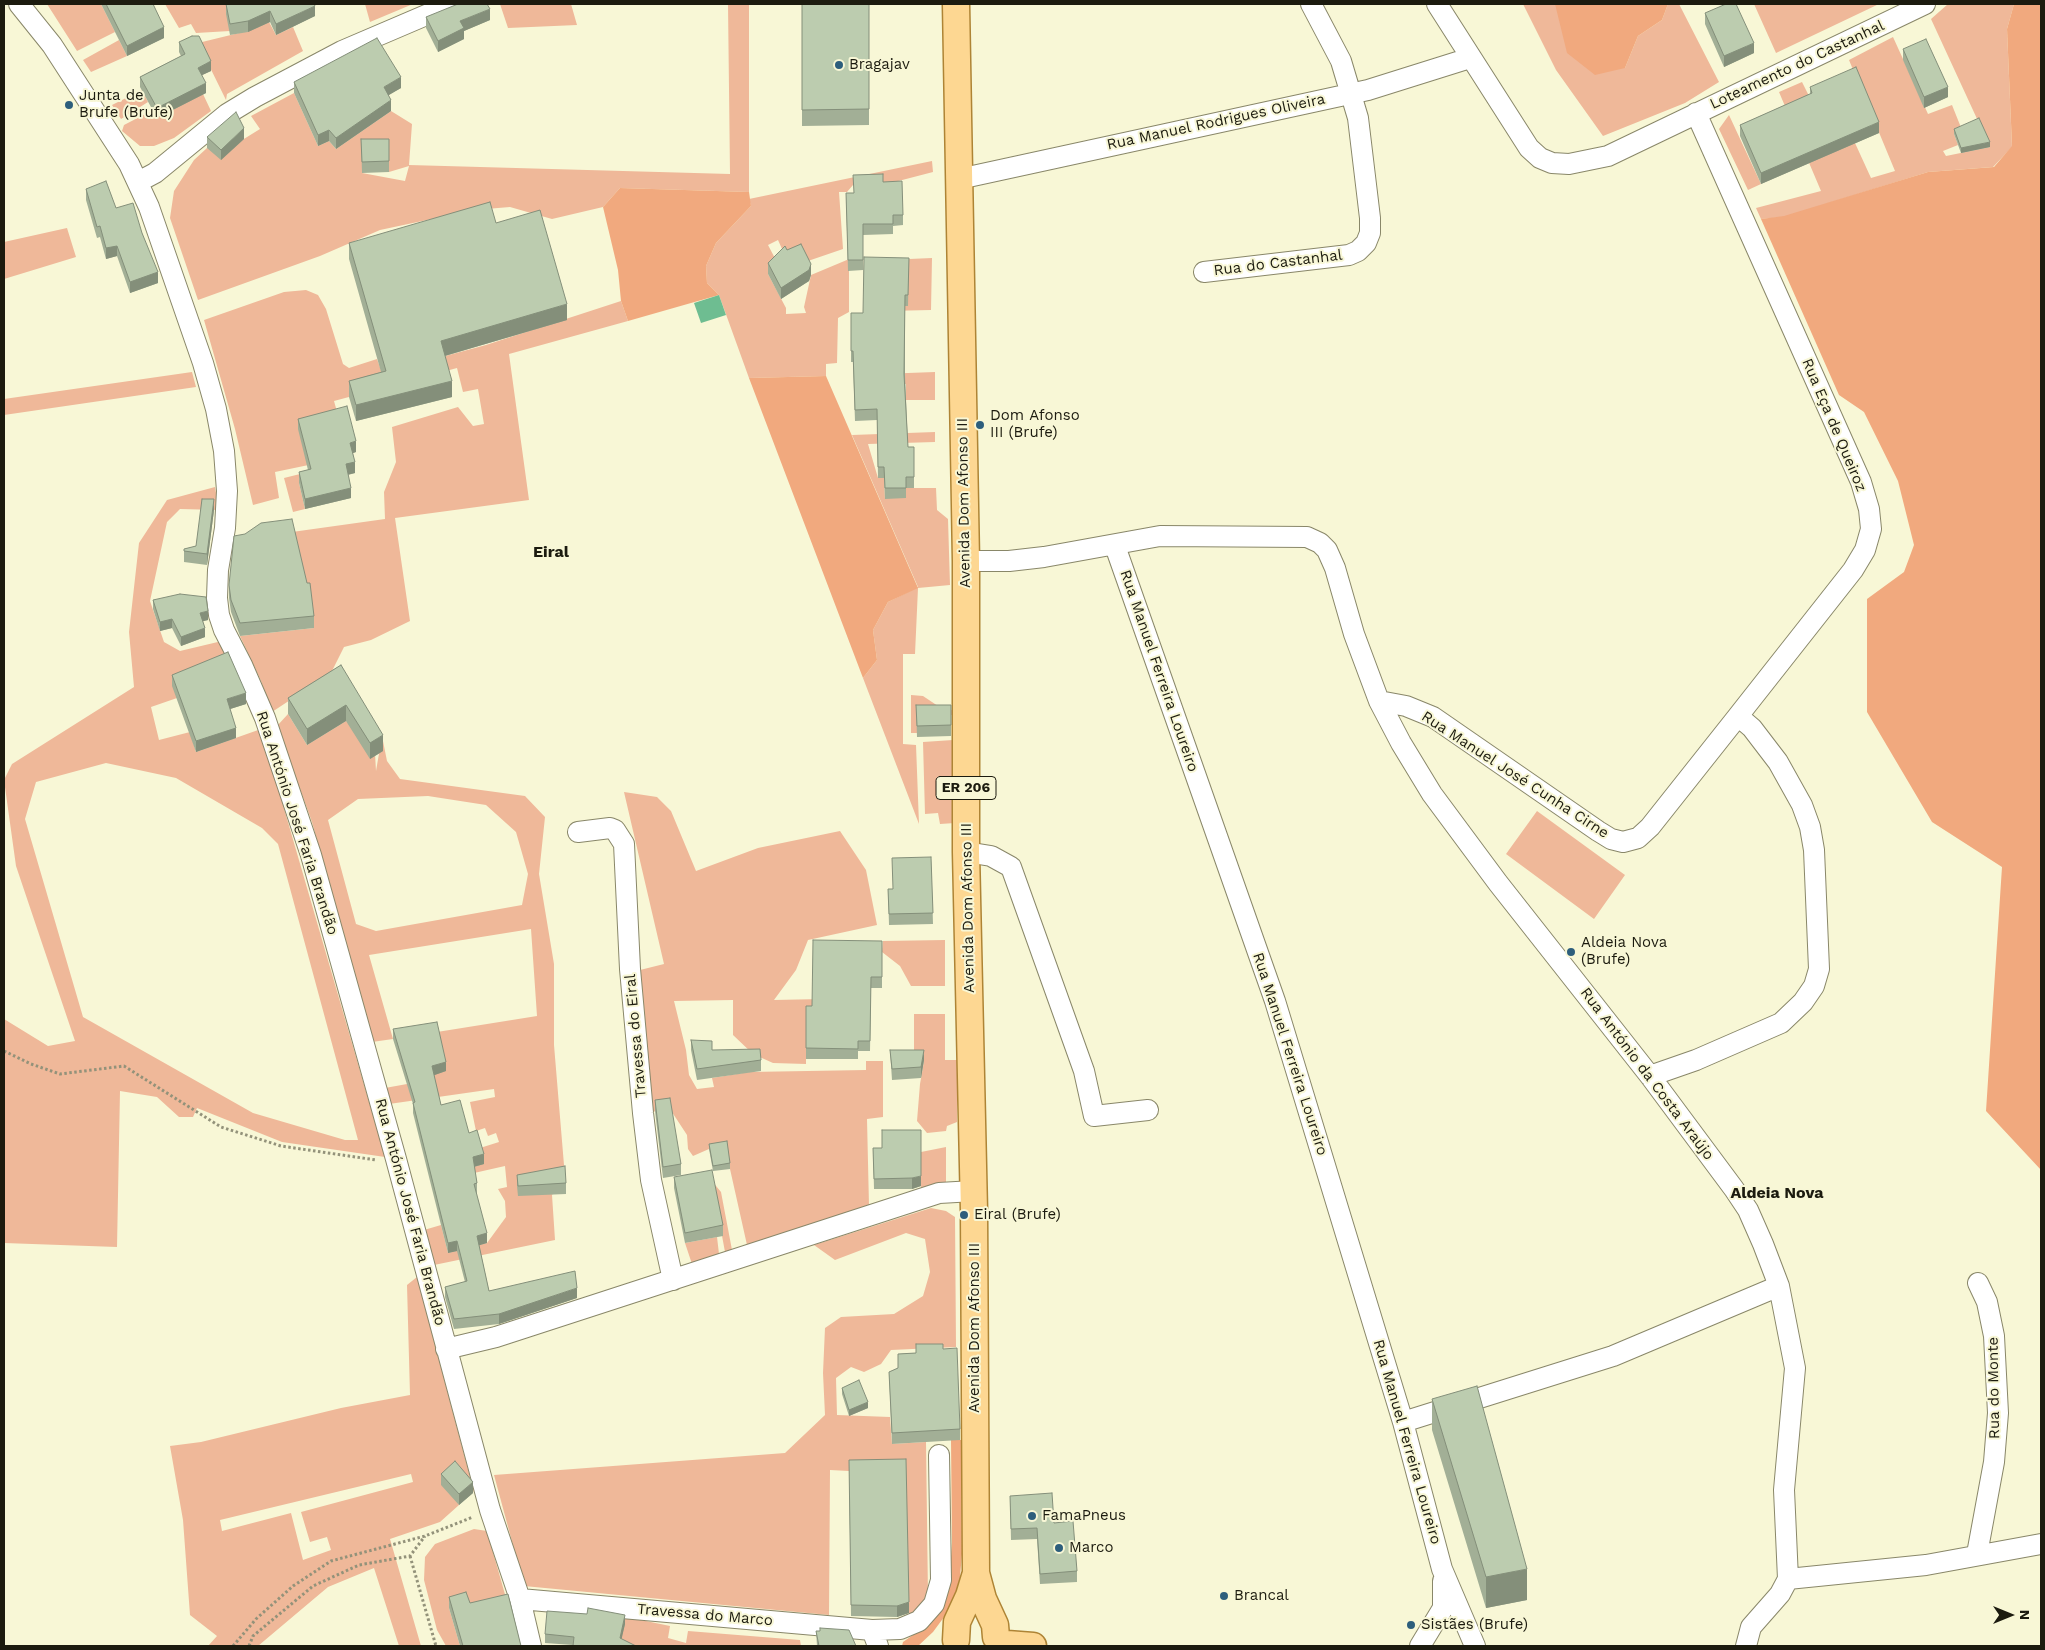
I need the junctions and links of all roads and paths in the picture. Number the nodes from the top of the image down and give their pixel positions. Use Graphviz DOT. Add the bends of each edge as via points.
graph roads {
  1 [pos="19,4"];
  2 [pos="452,4"];
  3 [pos="956,4"];
  4 [pos="1311,4"];
  5 [pos="1437,4"];
  6 [pos="1925,4"];
  7 [pos="1470,58"];
  8 [pos="1350,93"];
  9 [pos="1696,113"];
  10 [pos="959,179"];
  11 [pos="138,182"];
  12 [pos="1204,272"];
  13 [pos="1115,546"];
  14 [pos="966,561"];
  15 [pos="1379,701"];
  16 [pos="1738,716"];
  17 [pos="578,832"];
  18 [pos="966,852"];
  19 [pos="4,1051"];
  20 [pos="1650,1076"];
  21 [pos="1148,1110"];
  22 [pos="396,1159"];
  23 [pos="974,1191"];
  24 [pos="673,1280"];
  25 [pos="1978,1282"];
  26 [pos="1779,1286"];
  27 [pos="446,1349"];
  28 [pos="1403,1422"];
  29 [pos="938,1455"];
  30 [pos="490,1510"];
  31 [pos="425,1536"];
  32 [pos="2041,1544"];
  33 [pos="1977,1554"];
  34 [pos="410,1556"];
  35 [pos="1442,1569"];
  36 [pos="976,1573"];
  37 [pos="1788,1579"];
  38 [pos="520,1600"];
  39 [pos="875,1638"];
  40 [pos="1004,1642"];
  41 [pos="952,1643"];
  42 [pos="233,1646"];
  43 [pos="249,1646"];
  44 [pos="436,1646"];
  45 [pos="531,1646"];
  46 [pos="1033,1646"];
  47 [pos="1420,1646"];
  48 [pos="1475,1646"];
  49 [pos="1746,1646"];
  1 -- 11 [label="street, Rua António José Faria Brandão" via="52,45"];
  2 -- 11 [label="street" via="342,50 254,97 227,114 155,173"];
  3 -- 10 [label="main road, Avenida Dom Afonso III / ER 206"];
  4 -- 8 [label="street, Rua do Castanhal" via="1341,61"];
  5 -- 7 [label="street, Loteamento do Castanhal"];
  6 -- 9 [label="street, Loteamento do Castanhal"];
  7 -- 8 [label="street, Rua Manuel Rodrigues Oliveira"];
  7 -- 9 [label="street, Loteamento do Castanhal" via="1528,148 1552,163 1586,162 1608,156"];
  8 -- 10 [label="street, Rua Manuel Rodrigues Oliveira"];
  8 -- 12 [label="street, Rua do Castanhal" via="1358,118 1370,218 1366,243 1349,255"];
  9 -- 16 [label="street, Rua Eça de Queiroz" via="1870,509 1870,530 1865,550 1853,570"];
  10 -- 14 [label="main road, Avenida Dom Afonso III / ER 206"];
  11 -- 22 [label="street, Rua António José Faria Brandão" via="202,363 219,426 228,491 218,570 219,615 252,686 279,756 311,855"];
  13 -- 14 [label="street, Rua António da Costa Araújo" via="1009,561"];
  13 -- 15 [label="street, Rua António da Costa Araújo" via="1160,536 1291,536 1307,537 1320,543 1335,568 1354,634"];
  13 -- 28 [label="street, Rua Manuel Ferreira Loureiro" via="1275,1001"];
  14 -- 18 [label="main road, Avenida Dom Afonso III / ER 206"];
  15 -- 16 [label="street, Rua Manuel José Cunha Cirne" via="1406,706 1433,717 1598,831 1623,842 1638,838 1650,827"];
  15 -- 20 [label="street, Rua António da Costa Araújo" via="1401,744 1437,801"];
  16 -- 20 [label="street" via="1752,728 1778,762 1802,805 1810,827 1814,850 1819,969 1814,986 1781,1024"];
  17 -- 24 [label="street, Travessa do Eiral" via="610,828 624,844 630,969 643,1113 651,1180"];
  18 -- 21 [label="street" via="991,856 1011,867 1084,1072 1094,1116"];
  18 -- 23 [label="main road, Avenida Dom Afonso III / ER 206"];
  19 -- 22 [label="path" via="60,1074 124,1066 221,1127 281,1146 386,1162"];
  20 -- 26 [label="street, Rua António da Costa Araújo" via="1748,1210"];
  22 -- 27 [label="street, Rua António José Faria Brandão"];
  23 -- 24 [label="street" via="939,1193"];
  23 -- 36 [label="main road, Avenida Dom Afonso III / ER 206"];
  24 -- 27 [label="street" via="496,1338"];
  25 -- 33 [label="street, Rua do Monte" via="1987,1302 1994,1336 1998,1413 1994,1462"];
  26 -- 28 [label="street" via="1613,1356"];
  26 -- 37 [label="street, Rua António da Costa Araújo" via="1795,1368 1784,1490"];
  27 -- 30 [label="street, Rua António José Faria Brandão"];
  28 -- 35 [label="street, Rua Manuel Ferreira Loureiro"];
  29 -- 39 [label="street, Travessa do Marco" via="941,1580 934,1604 919,1621"];
  30 -- 31 [label="path"];
  30 -- 38 [label="street, Rua António José Faria Brandão"];
  31 -- 34 [label="path"];
  31 -- 42 [label="path" via="331,1561 293,1586 256,1619"];
  32 -- 33 [label="street"];
  33 -- 37 [label="street" via="1926,1565"];
  34 -- 43 [label="path" via="359,1565 313,1586 253,1636"];
  34 -- 44 [label="path"];
  35 -- 47 [label="street, Rua Manuel Ferreira Loureiro" via="1443,1608"];
  35 -- 48 [label="street, Rua Manuel Ferreira Loureiro"];
  36 -- 40 [label="main road, Avenida Dom Afonso III / ER 206" via="983,1600"];
  36 -- 41 [label="main road, Avenida Dom Afonso III / ER 206"];
  37 -- 49 [label="street" via="1780,1594 1751,1627"];
  38 -- 39 [label="street, Travessa do Marco"];
  38 -- 45 [label="street, Rua António José Faria Brandão"];
  40 -- 41 [label="main road" via="976,1633"];
  40 -- 46 [label="main road"];
}
